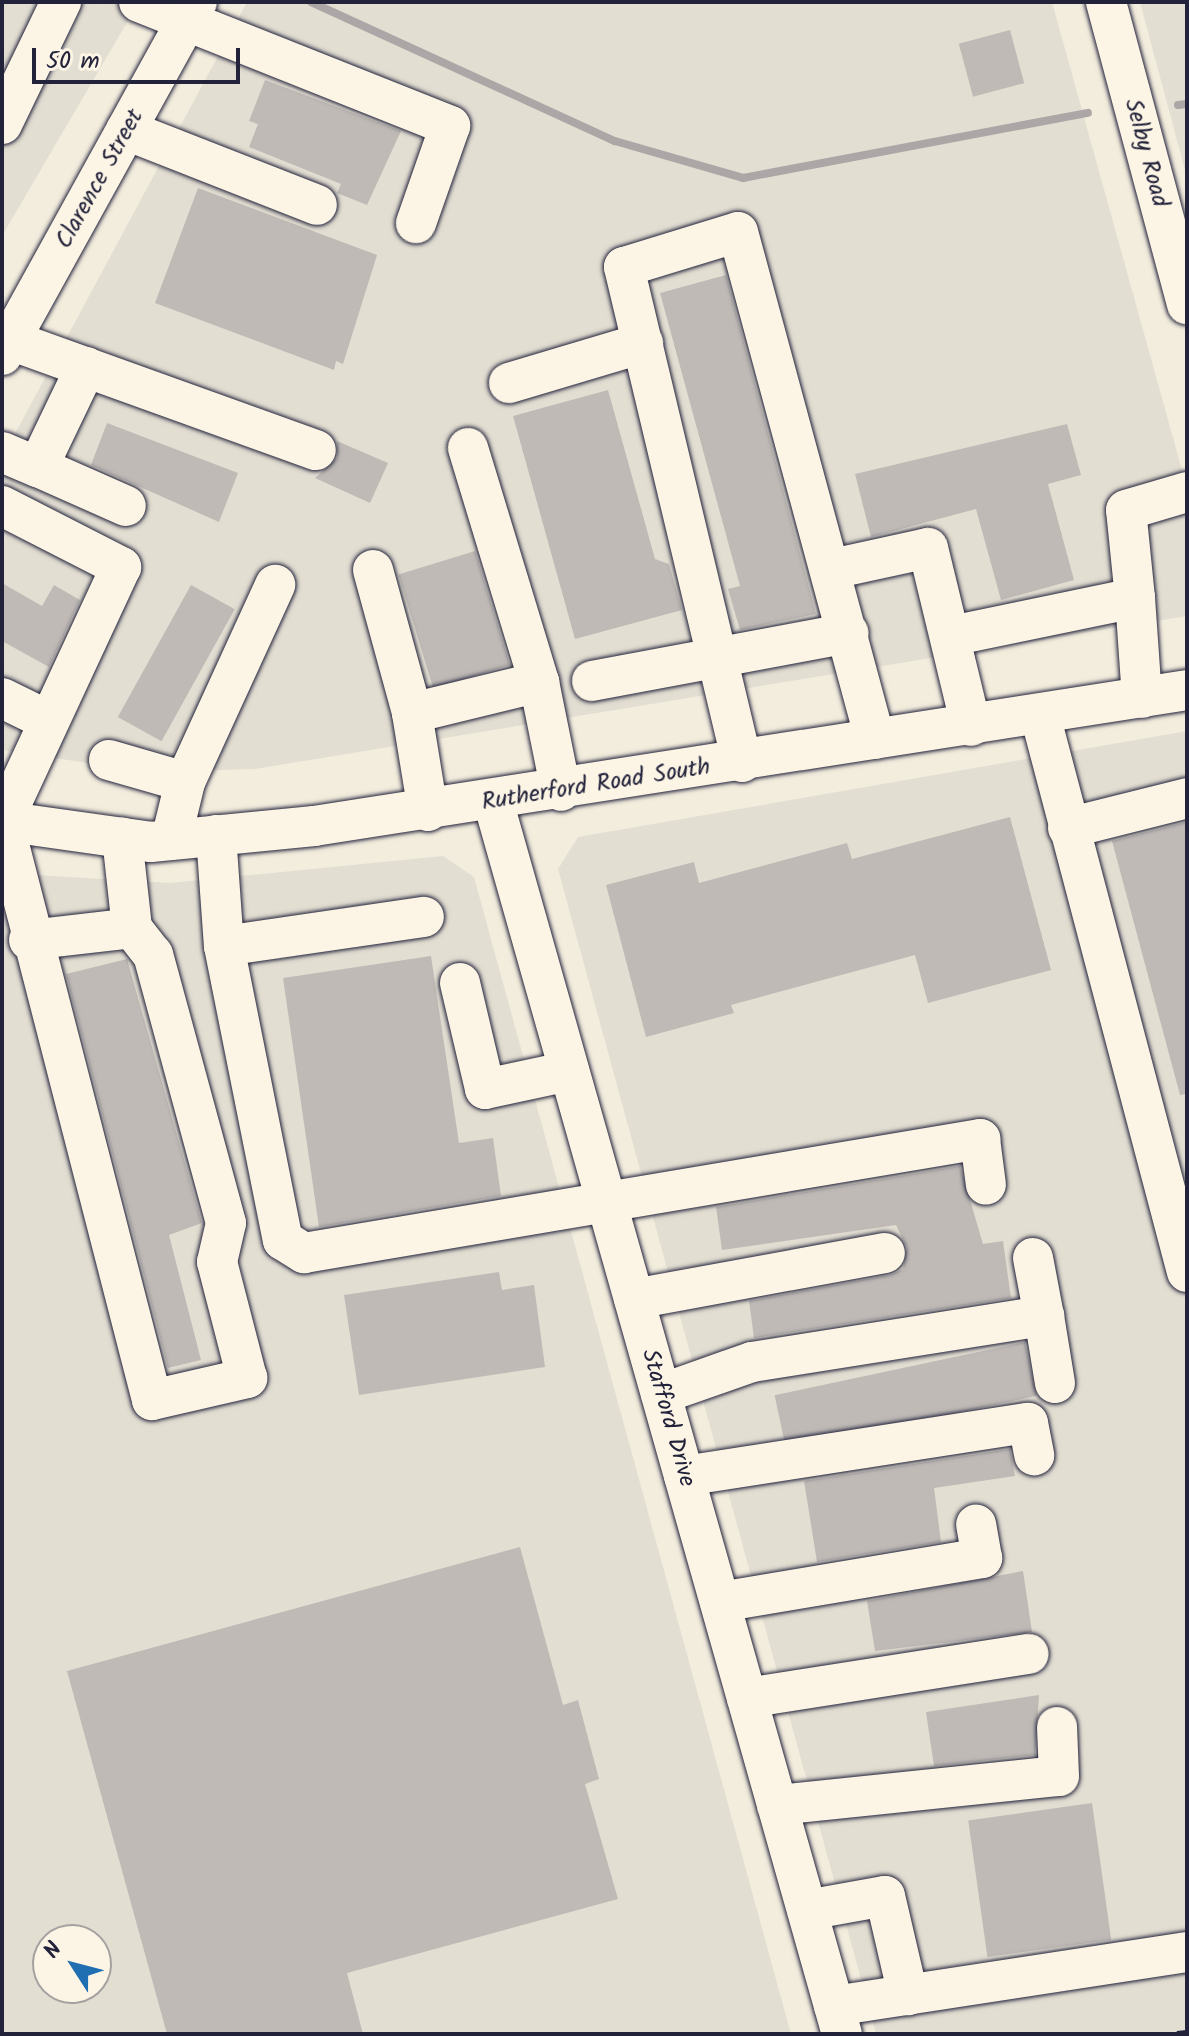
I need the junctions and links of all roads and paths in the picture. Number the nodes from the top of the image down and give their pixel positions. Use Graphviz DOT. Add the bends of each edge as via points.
graph roads {
  1 [pos="61,2"];
  2 [pos="139,2"];
  3 [pos="1106,2"];
  4 [pos="192,11"];
  5 [pos="2,124"];
  6 [pos="126,130"];
  7 [pos="1170,176"];
  8 [pos="317,205"];
  9 [pos="416,223"];
  10 [pos="17,297"];
  11 [pos="1187,304"];
  12 [pos="643,343"];
  13 [pos="6,348"];
  14 [pos="86,367"];
  15 [pos="509,383"];
  16 [pos="468,448"];
  17 [pos="316,450"];
  18 [pos="20,460"];
  19 [pos="1187,492"];
  20 [pos="2,506"];
  21 [pos="126,506"];
  22 [pos="832,569"];
  23 [pos="373,570"];
  24 [pos="275,585"];
  25 [pos="1135,598"];
  26 [pos="849,633"];
  27 [pos="951,636"];
  28 [pos="721,661"];
  29 [pos="592,681"];
  30 [pos="539,682"];
  31 [pos="1187,690"];
  32 [pos="2,698"];
  33 [pos="1142,698"];
  34 [pos="412,713"];
  35 [pos="1040,715"];
  36 [pos="49,721"];
  37 [pos="971,726"];
  38 [pos="875,739"];
  39 [pos="109,760"];
  40 [pos="742,762"];
  41 [pos="185,782"];
  42 [pos="561,791"];
  43 [pos="1187,798"];
  44 [pos="493,801"];
  45 [pos="428,811"];
  46 [pos="2,821"];
  47 [pos="1068,828"];
  48 [pos="216,835"];
  49 [pos="122,838"];
  50 [pos="171,840"];
  51 [pos="424,917"];
  52 [pos="132,928"];
  53 [pos="29,940"];
  54 [pos="224,946"];
  55 [pos="460,983"];
  56 [pos="569,1071"];
  57 [pos="986,1185"];
  58 [pos="606,1198"];
  59 [pos="885,1253"];
  60 [pos="1033,1258"];
  61 [pos="1187,1272"];
  62 [pos="634,1299"];
  63 [pos="1044,1316"];
  64 [pos="1055,1383"];
  65 [pos="661,1394"];
  66 [pos="1034,1455"];
  67 [pos="684,1476"];
  68 [pos="976,1525"];
  69 [pos="720,1602"];
  70 [pos="1029,1654"];
  71 [pos="747,1698"];
  72 [pos="1057,1727"];
  73 [pos="777,1805"];
  74 [pos="807,1910"];
  75 [pos="1187,1952"];
  76 [pos="908,1995"];
  77 [pos="838,2020"];
  1 -- 5 [label="street"];
  2 -- 4 [label="street"];
  3 -- 7 [label="street, Selby Road"];
  4 -- 6 [label="street, Clarence Street"];
  4 -- 9 [label="street" via="450,126"];
  6 -- 8 [label="street"];
  6 -- 10 [label="street, Clarence Street"];
  7 -- 11 [label="street, Selby Road"];
  10 -- 13 [label="street, Clarence Street"];
  12 -- 15 [label="street"];
  12 -- 22 [label="street" via="624,267 738,232"];
  12 -- 28 [label="street"];
  13 -- 14 [label="street"];
  14 -- 17 [label="street"];
  14 -- 18 [label="street"];
  16 -- 30 [label="street"];
  18 -- 21 [label="street"];
  19 -- 25 [label="street" via="1126,510"];
  20 -- 36 [label="street" via="121,567"];
  22 -- 26 [label="street"];
  22 -- 27 [label="street" via="928,548"];
  23 -- 34 [label="street"];
  24 -- 41 [label="street"];
  25 -- 27 [label="street"];
  25 -- 33 [label="street"];
  26 -- 28 [label="street"];
  26 -- 38 [label="street"];
  27 -- 37 [label="street"];
  28 -- 29 [label="street"];
  28 -- 40 [label="street"];
  30 -- 34 [label="street"];
  30 -- 42 [label="street"];
  31 -- 33 [label="street, Rutherford Road South"];
  32 -- 36 [label="street"];
  33 -- 35 [label="street, Rutherford Road South"];
  34 -- 45 [label="street"];
  35 -- 37 [label="street, Rutherford Road South"];
  35 -- 47 [label="street"];
  36 -- 46 [label="street"];
  37 -- 38 [label="street, Rutherford Road South"];
  38 -- 40 [label="street, Rutherford Road South"];
  39 -- 41 [label="street"];
  40 -- 42 [label="street, Rutherford Road South"];
  41 -- 50 [label="street"];
  42 -- 44 [label="street, Rutherford Road South"];
  43 -- 47 [label="street"];
  44 -- 45 [label="street, Rutherford Road South"];
  44 -- 56 [label="street, Stafford Drive"];
  45 -- 48 [label="street, Rutherford Road South"];
  46 -- 49 [label="street, Rutherford Road South"];
  46 -- 53 [label="street"];
  47 -- 61 [label="street"];
  48 -- 50 [label="street, Rutherford Road South"];
  48 -- 54 [label="street"];
  49 -- 50 [label="street, Rutherford Road South"];
  49 -- 52 [label="street"];
  51 -- 54 [label="street"];
  52 -- 53 [label="street"];
  52 -- 53 [label="street" via="153,955 226,1223 217,1262 247,1378 152,1400"];
  54 -- 58 [label="street" via="283,1240 304,1253"];
  55 -- 56 [label="street" via="485,1089"];
  56 -- 58 [label="street, Stafford Drive"];
  57 -- 58 [label="street" via="980,1139"];
  58 -- 62 [label="street, Stafford Drive"];
  59 -- 62 [label="street"];
  60 -- 63 [label="street"];
  62 -- 65 [label="street, Stafford Drive"];
  63 -- 64 [label="street"];
  63 -- 65 [label="street" via="752,1362"];
  65 -- 67 [label="street, Stafford Drive"];
  66 -- 67 [label="street" via="1028,1423"];
  67 -- 69 [label="street, Stafford Drive"];
  68 -- 69 [label="street" via="982,1558"];
  69 -- 71 [label="street, Stafford Drive"];
  70 -- 71 [label="street"];
  71 -- 73 [label="street, Stafford Drive"];
  72 -- 73 [label="street" via="1059,1776"];
  73 -- 74 [label="street, Stafford Drive"];
  74 -- 76 [label="street" via="885,1896"];
  74 -- 77 [label="street, Stafford Drive"];
  75 -- 76 [label="street"];
  76 -- 77 [label="street"];
}
